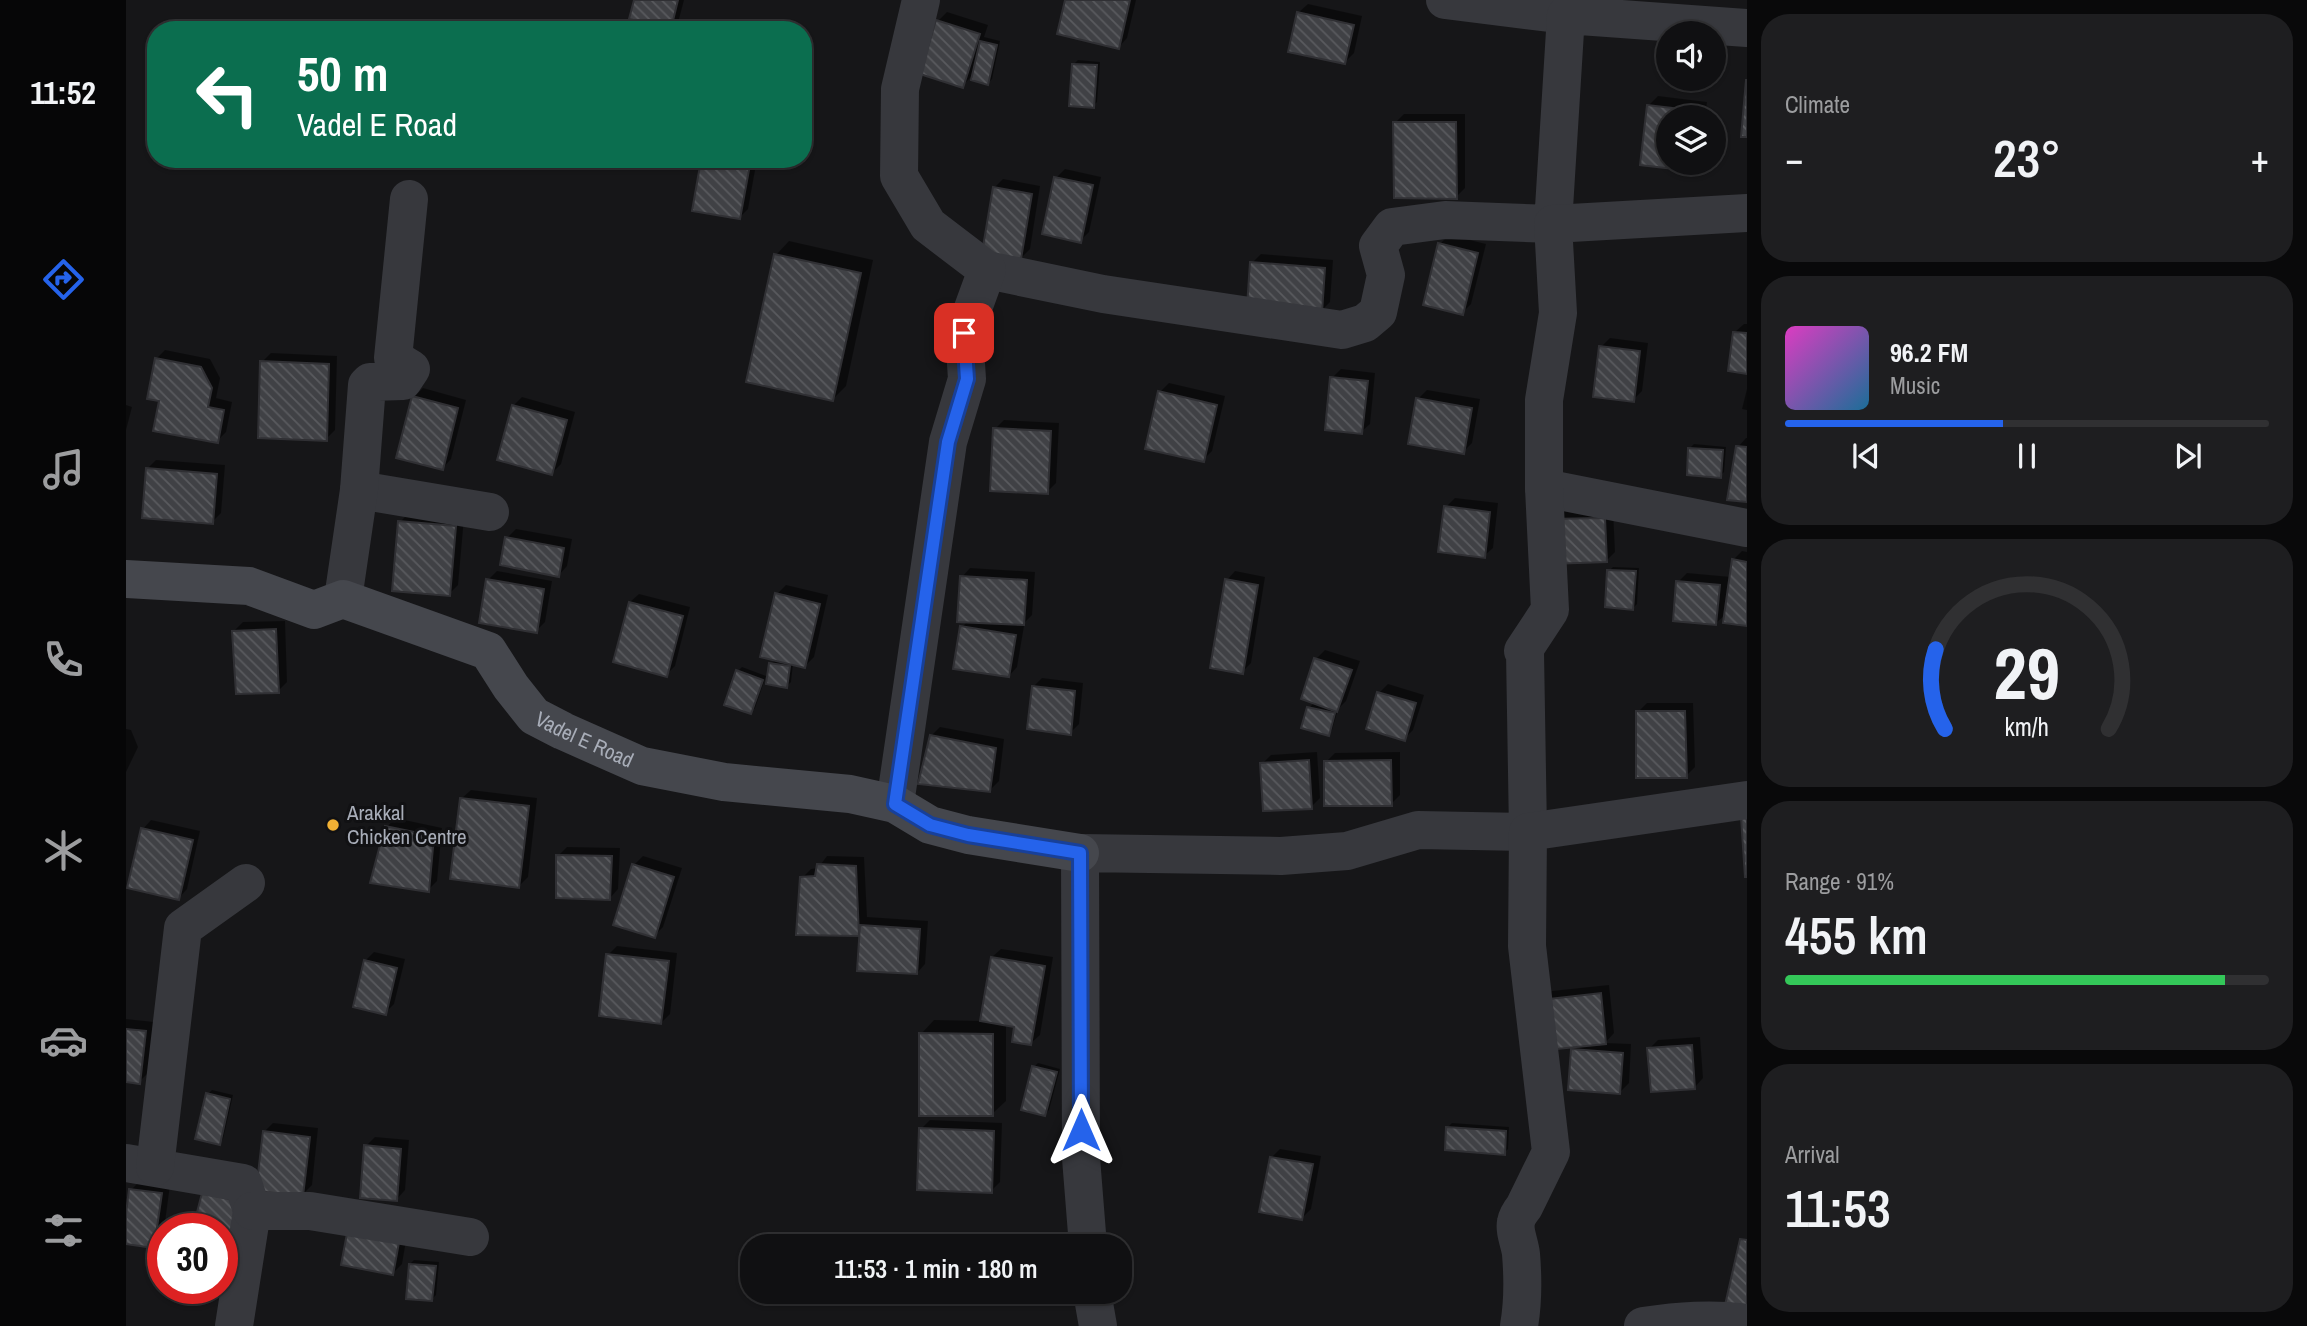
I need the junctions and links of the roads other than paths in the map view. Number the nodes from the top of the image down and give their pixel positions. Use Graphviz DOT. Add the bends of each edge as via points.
graph roads {
  1 [pos="920,0"];
  2 [pos="1445,0"];
  3 [pos="1566,15"];
  4 [pos="1747,28"];
  5 [pos="409,199"];
  6 [pos="1747,213"];
  7 [pos="1553,224"];
  8 [pos="987,270"];
  9 [pos="1544,488"];
  10 [pos="359,490"];
  11 [pos="490,512"];
  12 [pos="1747,528"];
  13 [pos="126,579"];
  14 [pos="343,599"];
  15 [pos="1747,800"];
  16 [pos="895,804"];
  17 [pos="1528,832"];
  18 [pos="1080,853"];
  19 [pos="246,883"];
  20 [pos="141,1165"];
  21 [pos="252,1211"];
  22 [pos="1087,1234"];
  23 [pos="470,1237"];
  24 [pos="1094,1304"];
  25 [pos="1747,1323"];
  26 [pos="234,1326"];
  27 [pos="1098,1326"];
  28 [pos="1519,1326"];
  29 [pos="1643,1326"];
  1 -- 8 [label="street" via="900,89 899,176 928,225"];
  2 -- 3 [label="street"];
  3 -- 4 [label="street"];
  3 -- 7 [label="street"];
  5 -- 10 [label="street" via="393,358 411,369 403,381 367,385"];
  6 -- 7 [label="street"];
  7 -- 8 [label="street" via="1446,220 1392,227 1378,246 1386,275 1378,312 1365,323 1342,330 1103,294"];
  7 -- 9 [label="street" via="1558,313 1544,400"];
  8 -- 16 [label="street" via="964,333 967,379 948,442"];
  9 -- 12 [label="street"];
  9 -- 17 [label="street" via="1550,610 1522,651"];
  10 -- 11 [label="street"];
  10 -- 14 [label="street"];
  13 -- 14 [label="street" via="249,586 314,610"];
  14 -- 16 [label="street, Vadel E Road" via="488,651 534,716 642,766 724,782 850,794"];
  15 -- 17 [label="street"];
  16 -- 18 [label="street, Vadel E Road" via="930,825"];
  17 -- 18 [label="street" via="1418,830 1347,851 1281,856"];
  17 -- 28 [label="street" via="1527,946 1551,1152 1515,1224 1521,1254"];
  18 -- 22 [label="street" via="1081,1158"];
  19 -- 20 [label="street" via="183,928"];
  20 -- 21 [label="street" via="243,1183"];
  21 -- 23 [label="street" via="310,1211"];
  21 -- 26 [label="street"];
  24 -- 27 [label="street"];
  25 -- 29 [label="street" via="1681,1320"];
}
